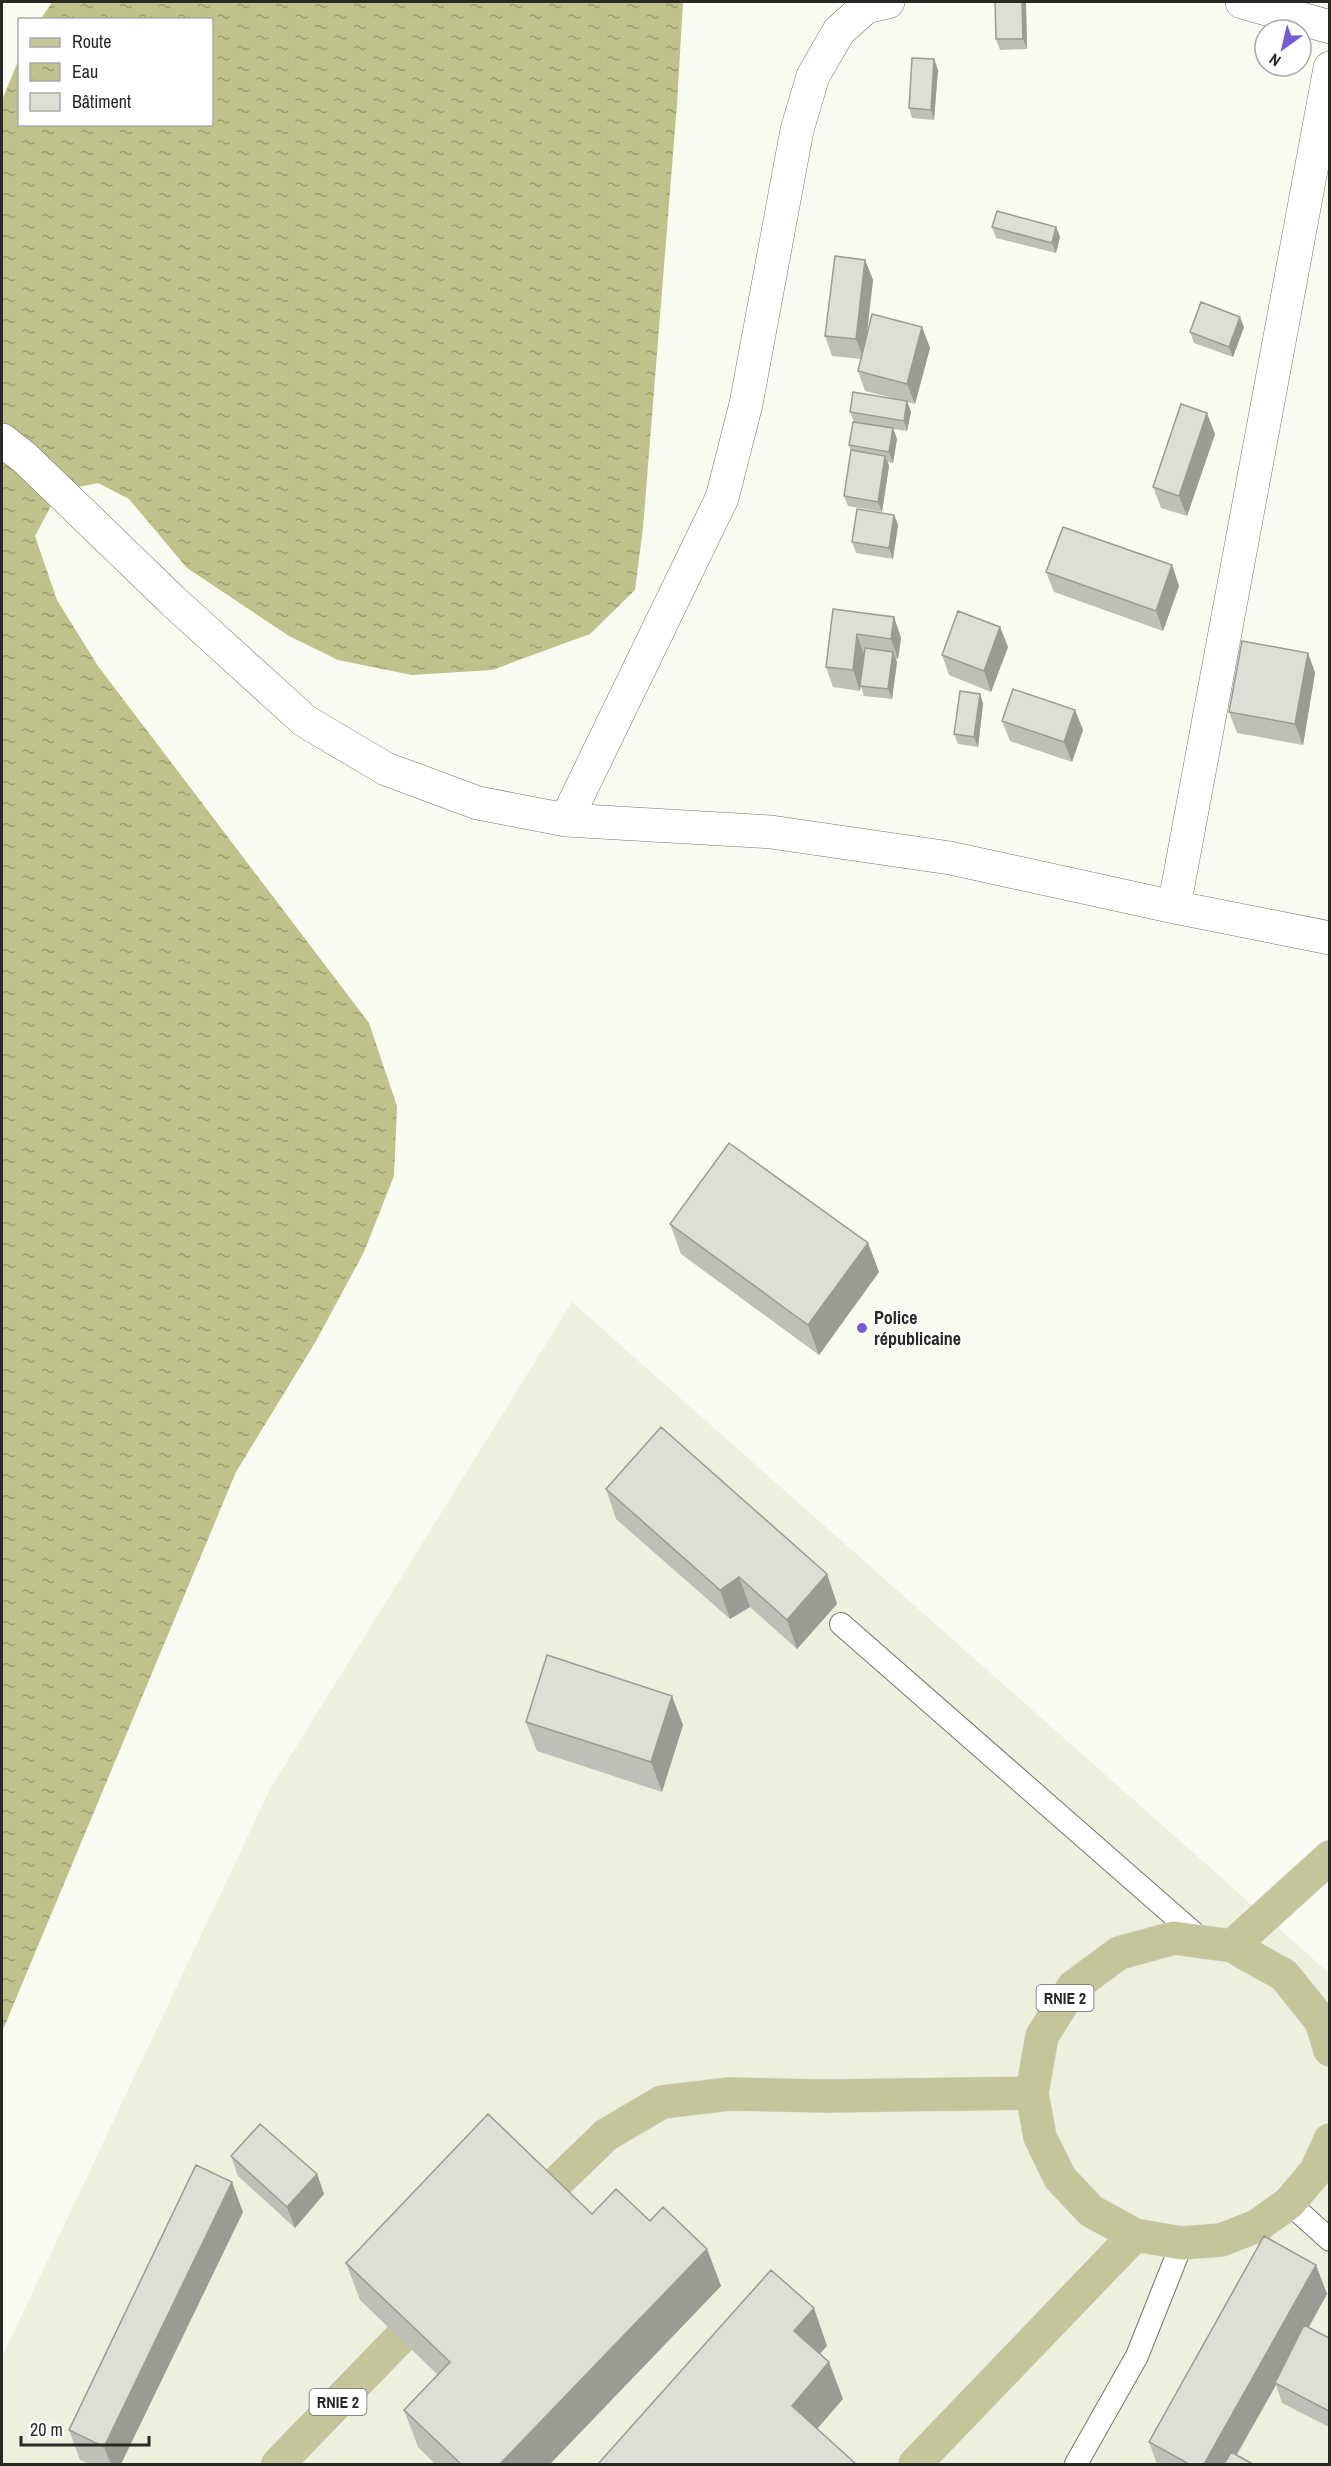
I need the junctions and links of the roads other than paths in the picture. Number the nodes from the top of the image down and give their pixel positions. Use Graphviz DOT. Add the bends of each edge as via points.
graph roads {
  1 [pos="888,2"];
  2 [pos="1242,2"];
  3 [pos="1329,27"];
  4 [pos="1329,68"];
  5 [pos="2,440"];
  6 [pos="566,820"];
  7 [pos="1174,907"];
  8 [pos="1329,938"];
  9 [pos="842,1624"];
  10 [pos="1329,1857"];
  11 [pos="1218,1944"];
  12 [pos="1329,2050"];
  13 [pos="1032,2093"];
  14 [pos="1326,2157"];
  15 [pos="548,2191"];
  16 [pos="1289,2203"];
  17 [pos="1135,2235"];
  18 [pos="1329,2240"];
  19 [pos="1182,2243"];
  20 [pos="399,2339"];
  21 [pos="278,2464"];
  22 [pos="915,2464"];
  23 [pos="1076,2464"];
  1 -- 6 [label="street" via="866,7 839,31 813,76 797,130 747,404 722,498"];
  2 -- 3 [label="street"];
  4 -- 7 [label="street"];
  5 -- 6 [label="street" via="305,721 386,768 447,792 478,803"];
  6 -- 7 [label="street" via="771,832 950,858"];
  7 -- 8 [label="street"];
  9 -- 11 [label="lane"];
  10 -- 11 [label="main road"];
  11 -- 12 [label="main road, RNIE 2" via="1284,1975 1321,2021"];
  11 -- 13 [label="main road, RNIE 2" via="1174,1938 1119,1953 1073,1987 1042,2036"];
  13 -- 15 [label="main road" via="730,2094 662,2102 606,2135"];
  13 -- 17 [label="main road, RNIE 2" via="1040,2137 1060,2178 1091,2211"];
  14 -- 16 [label="main road, RNIE 2"];
  16 -- 18 [label="lane"];
  16 -- 19 [label="main road, RNIE 2" via="1257,2226 1221,2240"];
  17 -- 19 [label="main road, RNIE 2"];
  17 -- 22 [label="main road"];
  19 -- 23 [label="lane" via="1137,2356"];
  20 -- 21 [label="main road, RNIE 2"];
}
